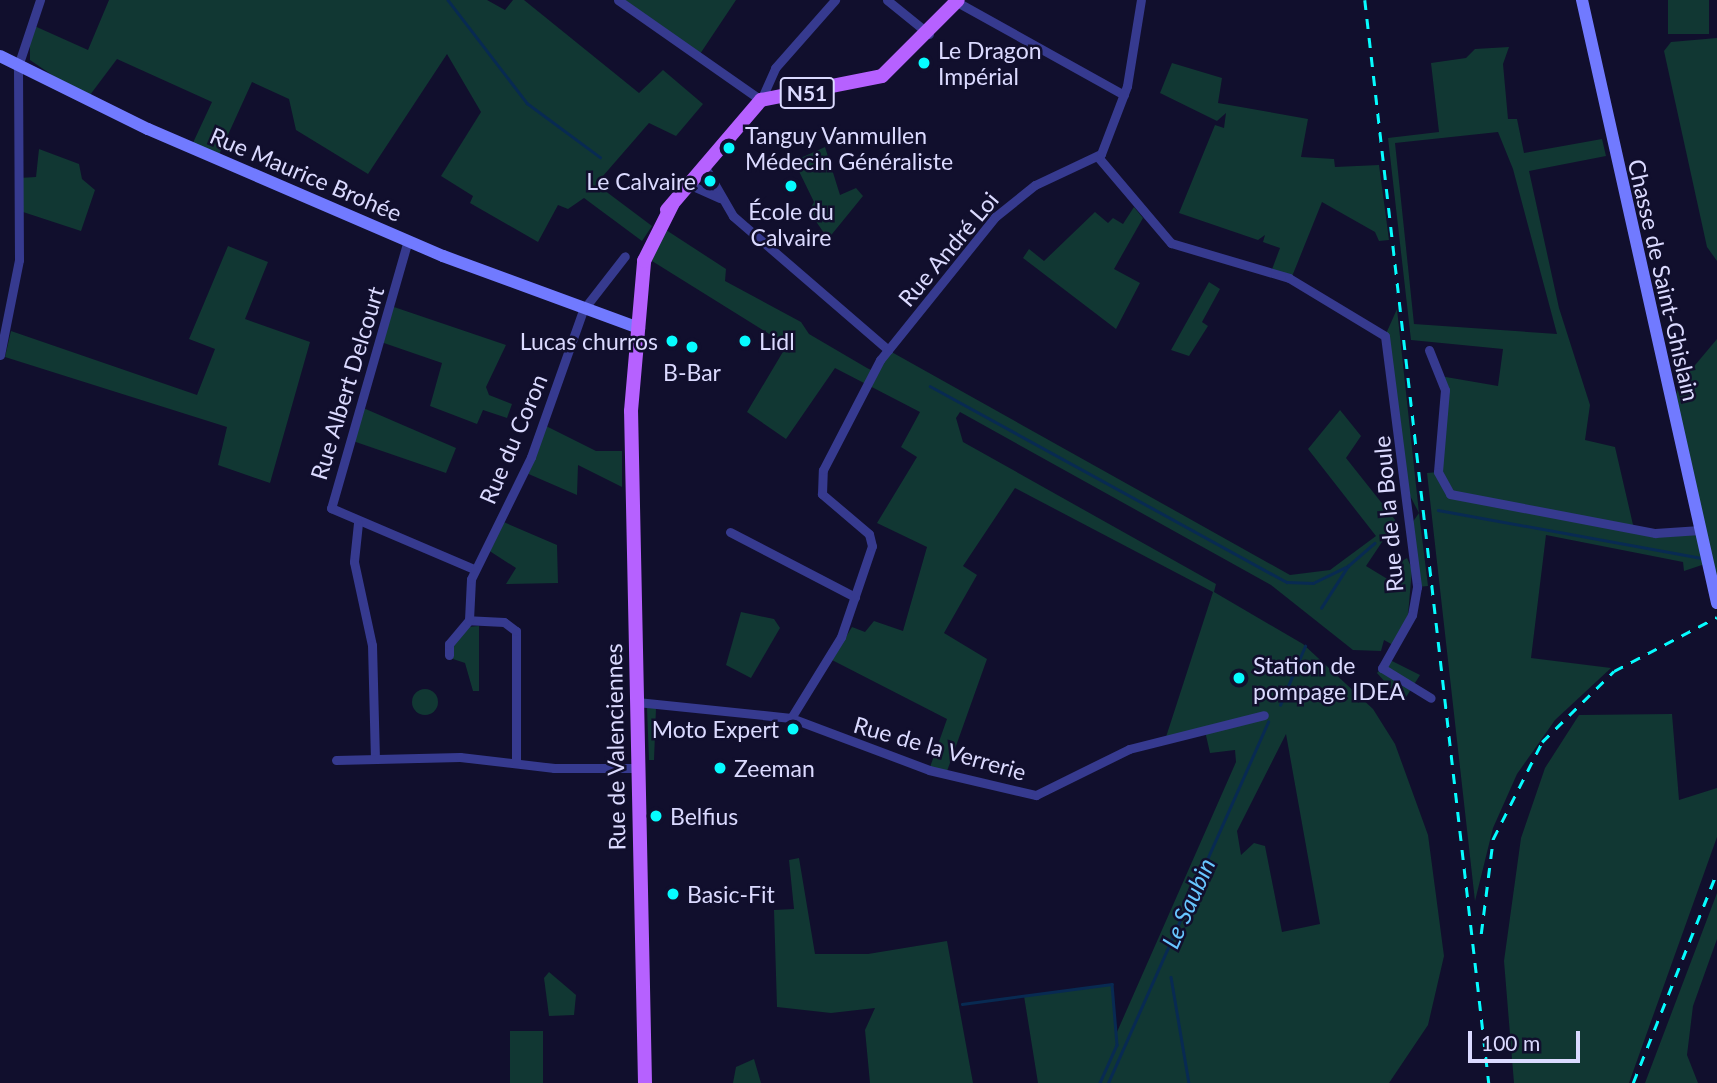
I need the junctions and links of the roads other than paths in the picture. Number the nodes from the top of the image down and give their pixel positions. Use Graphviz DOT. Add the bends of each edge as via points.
graph roads {
  1 [pos="40,0"];
  2 [pos="618,0"];
  3 [pos="835,0"];
  4 [pos="887,0"];
  5 [pos="1141,0"];
  6 [pos="957,1"];
  7 [pos="1581,2"];
  8 [pos="929,34"];
  9 [pos="0,56"];
  10 [pos="18,66"];
  11 [pos="1125,95"];
  12 [pos="761,100"];
  13 [pos="1098,157"];
  14 [pos="703,164"];
  15 [pos="688,184"];
  16 [pos="720,198"];
  17 [pos="408,240"];
  18 [pos="625,256"];
  19 [pos="583,310"];
  20 [pos="635,328"];
  21 [pos="888,350"];
  22 [pos="1429,350"];
  23 [pos="0,355"];
  24 [pos="358,523"];
  25 [pos="1700,530"];
  26 [pos="730,532"];
  27 [pos="472,574"];
  28 [pos="855,597"];
  29 [pos="1717,603"];
  30 [pos="469,620"];
  31 [pos="449,655"];
  32 [pos="1431,698"];
  33 [pos="637,702"];
  34 [pos="1264,715"];
  35 [pos="791,718"];
  36 [pos="375,758"];
  37 [pos="336,760"];
  38 [pos="516,762"];
  39 [pos="638,768"];
  40 [pos="645,1083"];
  1 -- 10 [label="street"];
  2 -- 12 [label="street"];
  3 -- 12 [label="street" via="775,68"];
  4 -- 8 [label="street"];
  5 -- 11 [label="street"];
  6 -- 8 [label="main road, N51"];
  6 -- 11 [label="street"];
  7 -- 25 [label="street, Chasse de Saint-Ghislain"];
  8 -- 12 [label="main road, N51" via="872,80"];
  9 -- 10 [label="street, Rue Maurice Brohée"];
  10 -- 17 [label="street, Rue Maurice Brohée"];
  10 -- 23 [label="street" via="19,260"];
  11 -- 13 [label="street"];
  12 -- 14 [label="main road, N51"];
  13 -- 21 [label="street, Rue André Loi" via="1035,185 995,217"];
  13 -- 32 [label="street, Rue de la Boule" via="1171,243 1289,278 1385,335 1417,587 1412,615 1382,668"];
  14 -- 15 [label="main road, N51"];
  14 -- 16 [label="street"];
  15 -- 16 [label="street"];
  15 -- 20 [label="main road, Rue de Valenciennes / N51" via="648,236"];
  16 -- 21 [label="street" via="771,253"];
  17 -- 19 [label="street, Rue Maurice Brohée"];
  17 -- 24 [label="street, Rue Albert Delcourt" via="332,497 334,511"];
  18 -- 19 [label="street"];
  19 -- 20 [label="street, Rue Maurice Brohée"];
  19 -- 27 [label="street, Rue du Coron" via="531,457"];
  20 -- 33 [label="main road, Rue de Valenciennes / N51" via="631,411"];
  21 -- 28 [label="street, Rue André Loi" via="820,481 826,499 871,540"];
  22 -- 25 [label="street" via="1445,390 1438,472 1450,494 1656,533"];
  24 -- 27 [label="street, Rue Albert Delcourt"];
  24 -- 36 [label="street" via="354,562 372,645"];
  25 -- 29 [label="street, Chasse de Saint-Ghislain"];
  26 -- 28 [label="street"];
  27 -- 30 [label="street"];
  28 -- 35 [label="street" via="841,637"];
  30 -- 31 [label="street" via="449,644"];
  30 -- 38 [label="street" via="504,622 516,631"];
  33 -- 35 [label="street, Rue de la Verrerie"];
  33 -- 39 [label="main road, Rue de Valenciennes / N51"];
  34 -- 35 [label="street, Rue de la Verrerie" via="1129,749 1036,795 929,770"];
  36 -- 37 [label="street"];
  36 -- 38 [label="street"];
  38 -- 39 [label="street"];
  39 -- 40 [label="main road, Rue de Valenciennes / N51"];
}
